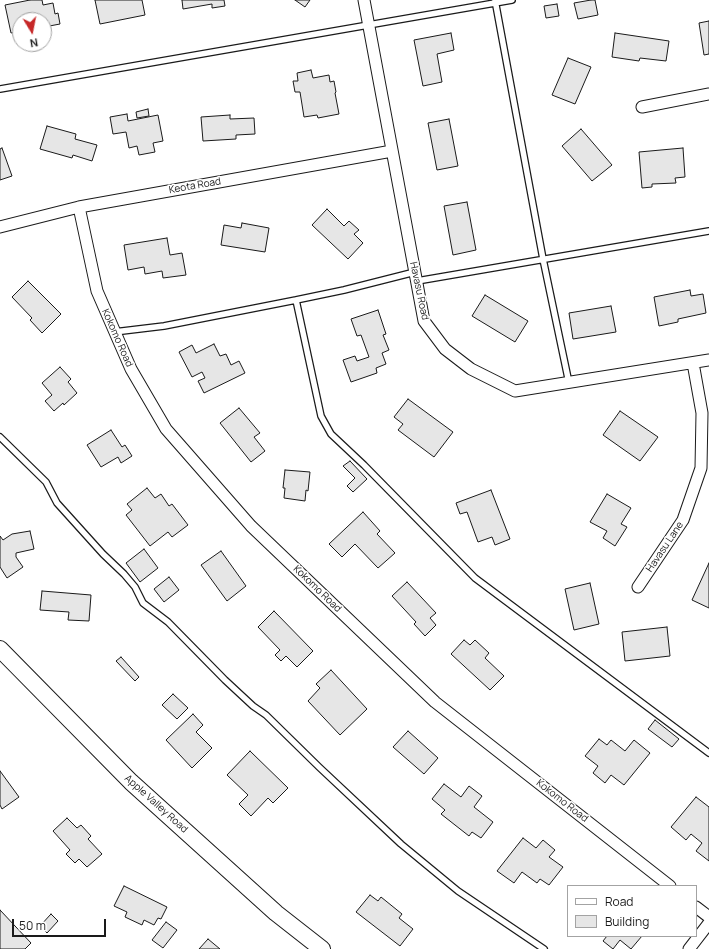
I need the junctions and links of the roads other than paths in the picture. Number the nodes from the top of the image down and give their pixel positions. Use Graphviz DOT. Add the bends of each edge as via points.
graph roads {
  1 [pos="364,0"];
  2 [pos="512,0"];
  3 [pos="495,1"];
  4 [pos="368,24"];
  5 [pos="0,89"];
  6 [pos="709,94"];
  7 [pos="642,107"];
  8 [pos="392,151"];
  9 [pos="79,207"];
  10 [pos="0,227"];
  11 [pos="709,231"];
  12 [pos="543,259"];
  13 [pos="416,276"];
  14 [pos="296,300"];
  15 [pos="114,332"];
  16 [pos="709,360"];
  17 [pos="693,363"];
  18 [pos="569,383"];
  19 [pos="0,437"];
  20 [pos="638,587"];
  21 [pos="0,648"];
  22 [pos="709,753"];
  23 [pos="669,885"];
  24 [pos="697,907"];
  25 [pos="709,917"];
  26 [pos="709,924"];
  27 [pos="322,949"];
  28 [pos="544,949"];
  29 [pos="689,949"];
  1 -- 4 [label="street, Havasu Road"];
  2 -- 3 [label="lane"];
  3 -- 4 [label="lane"];
  3 -- 12 [label="lane"];
  4 -- 5 [label="lane"];
  4 -- 8 [label="street, Havasu Road"];
  6 -- 7 [label="street"];
  8 -- 9 [label="street, Keota Road"];
  8 -- 13 [label="street, Havasu Road"];
  9 -- 10 [label="street, Keota Road"];
  9 -- 15 [label="street, Kokomo Road" via="97,291"];
  11 -- 12 [label="lane"];
  12 -- 13 [label="lane"];
  12 -- 18 [label="lane"];
  13 -- 14 [label="lane"];
  13 -- 18 [label="street, Havasu Road" via="424,321 445,349 471,369 515,391"];
  14 -- 15 [label="lane" via="164,326"];
  14 -- 22 [label="lane" via="321,416 331,434 475,578"];
  15 -- 23 [label="street, Kokomo Road" via="130,369 166,429 251,526 435,702"];
  16 -- 17 [label="street, Havasu Road"];
  17 -- 18 [label="street, Havasu Road"];
  17 -- 20 [label="street, Havasu Lane" via="702,413 701,468 684,520"];
  19 -- 28 [label="lane" via="46,482 58,503 124,574 143,603 168,622 224,680 252,706 266,715 402,844 458,890"];
  21 -- 27 [label="main road, Apple Valley Road" via="131,782 276,913"];
  24 -- 25 [label="street"];
  26 -- 29 [label="street"];
}
